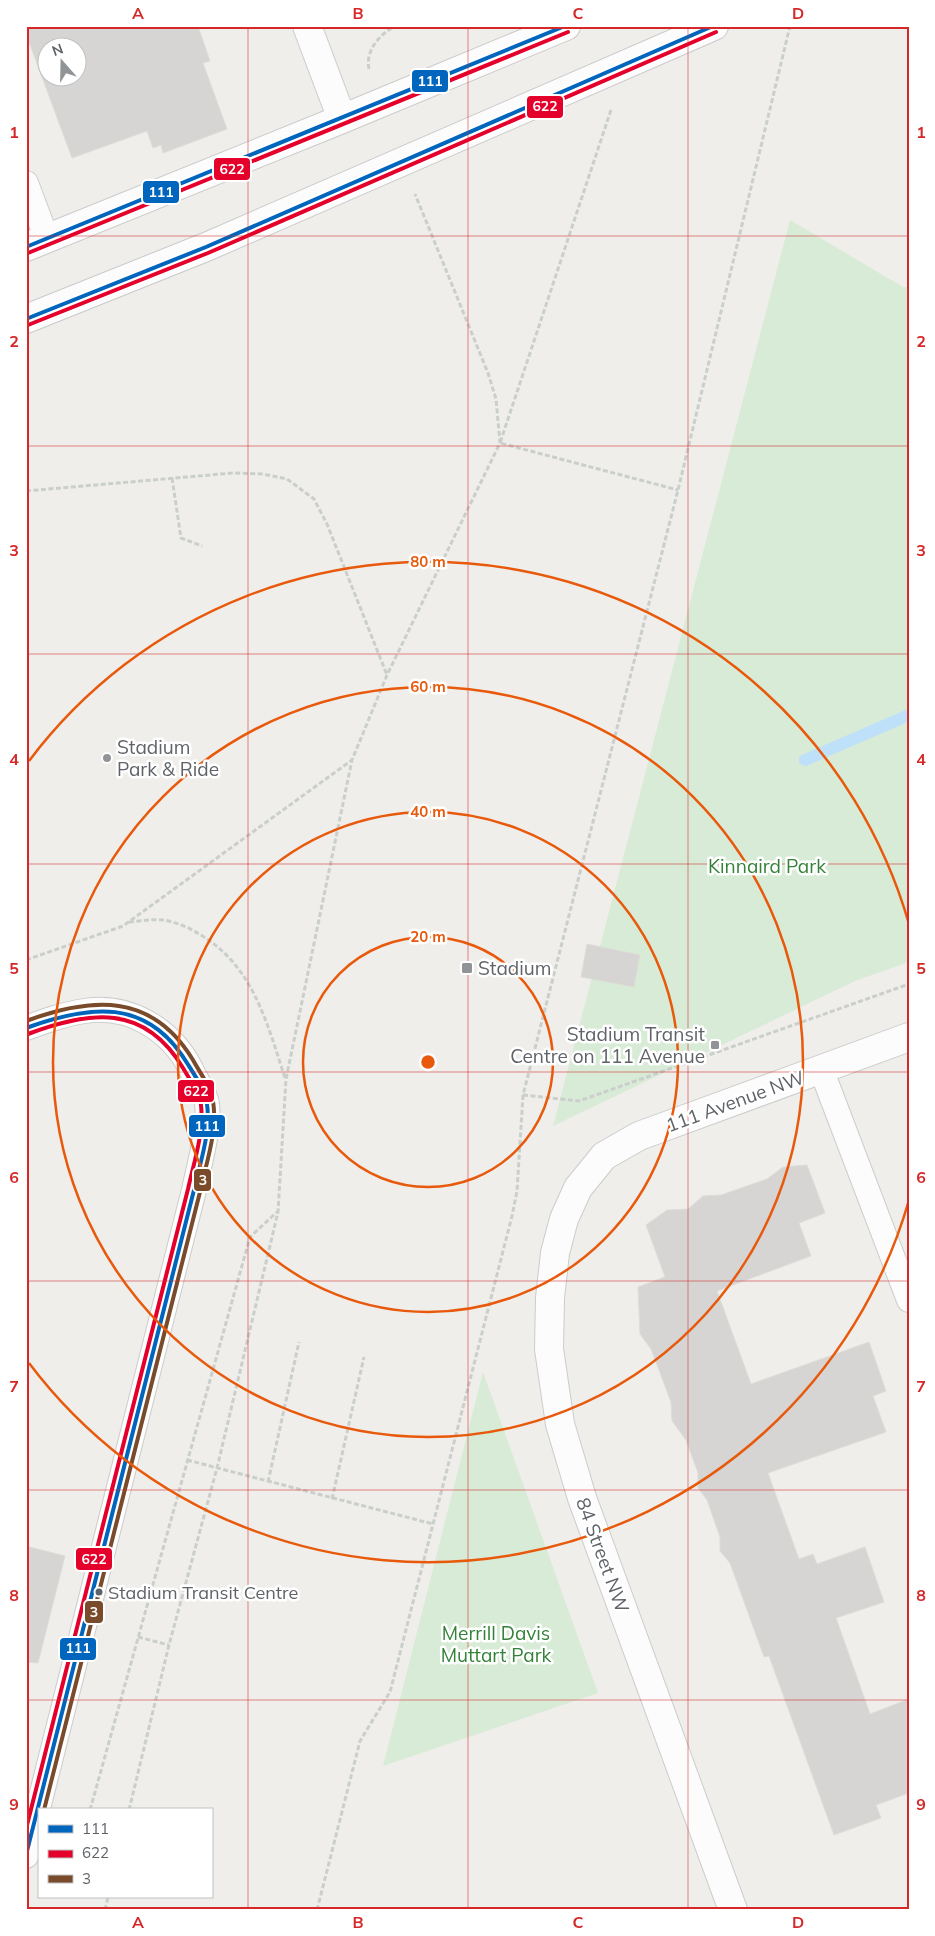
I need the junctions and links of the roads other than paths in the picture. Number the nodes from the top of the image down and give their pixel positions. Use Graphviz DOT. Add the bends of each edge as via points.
graph roads {
  1 [pos="308,26"];
  2 [pos="566,26"];
  3 [pos="714,26"];
  4 [pos="342,119"];
  5 [pos="26,183"];
  6 [pos="37,243"];
  7 [pos="26,319"];
  8 [pos="26,1028"];
  9 [pos="909,1037"];
  10 [pos="821,1069"];
  11 [pos="578,1188"];
  12 [pos="909,1300"];
  13 [pos="38,1808"];
  14 [pos="38,1808"];
  15 [pos="26,1856"];
  16 [pos="733,1910"];
  1 -- 4 [label="main road"];
  2 -- 4 [label="main road"];
  3 -- 7 [label="main road" via="206,247"];
  4 -- 6 [label="main road"];
  5 -- 6 [label="lane"];
  8 -- 14 [label="lane" via="87,1010 118,1012 144,1020 172,1041 207,1103 205,1140 194,1190"];
  9 -- 10 [label="main road, 111 Avenue NW"];
  10 -- 11 [label="main road, 111 Avenue NW" via="639,1136 604,1156"];
  10 -- 12 [label="lane"];
  11 -- 16 [label="main road, 84 Street NW" via="564,1219 550,1298 549,1349 560,1424 582,1498"];
  13 -- 15 [label="lane"];
}
